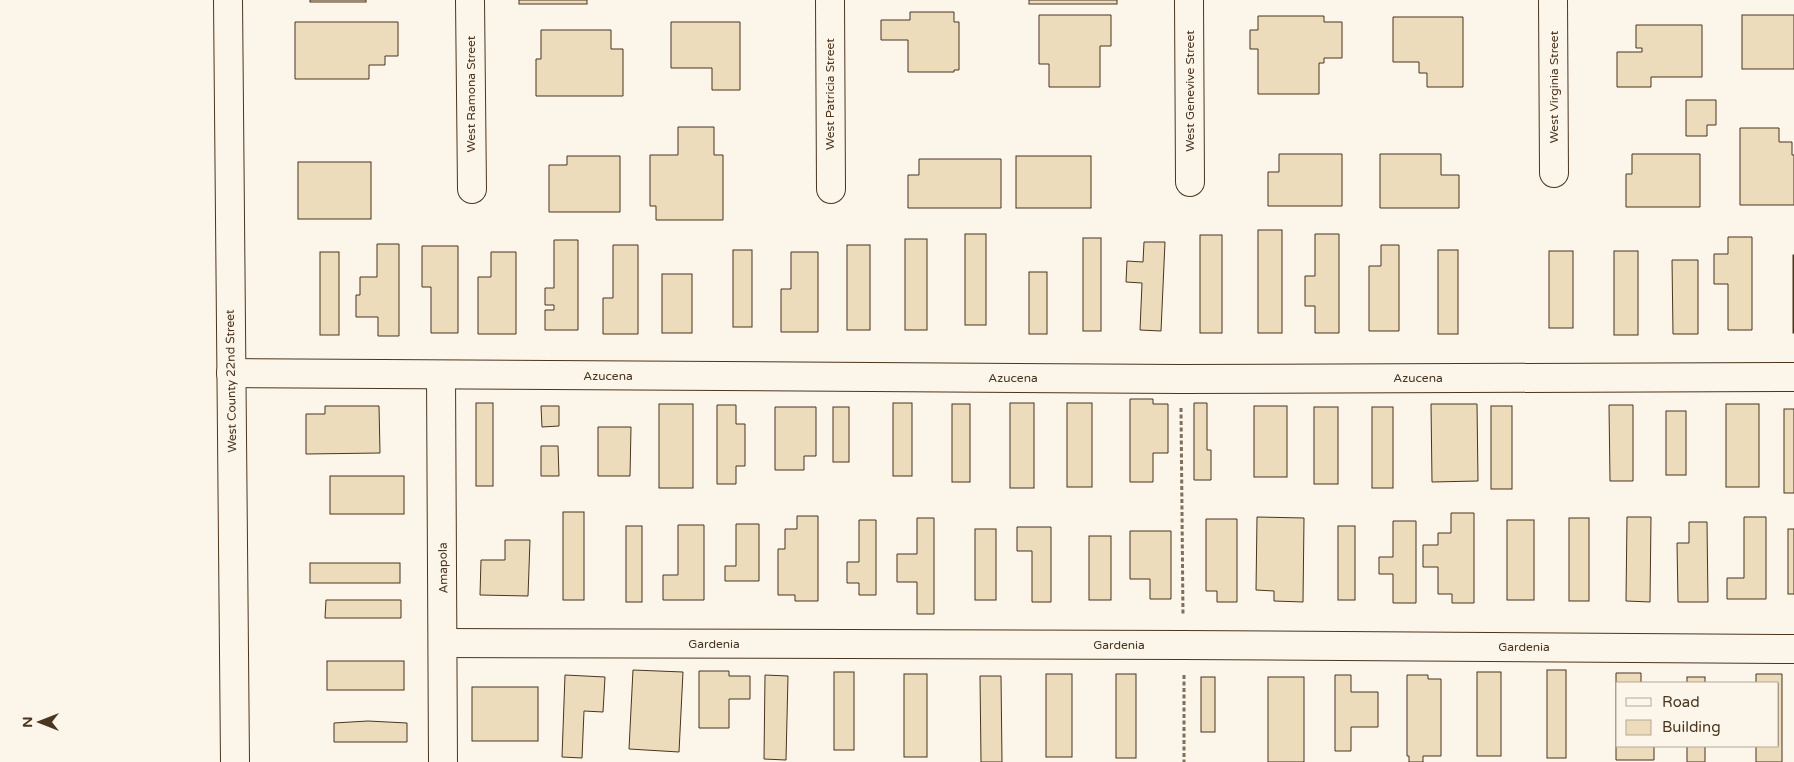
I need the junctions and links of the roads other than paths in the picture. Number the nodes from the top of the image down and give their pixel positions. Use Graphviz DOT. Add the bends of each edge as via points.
graph roads {
  1 [pos="228,0"];
  2 [pos="470,0"];
  3 [pos="830,0"];
  4 [pos="1189,0"];
  5 [pos="1553,0"];
  6 [pos="1554,173"];
  7 [pos="1190,182"];
  8 [pos="472,188"];
  9 [pos="830,188"];
  10 [pos="231,373"];
  11 [pos="441,375"];
  12 [pos="1794,377"];
  13 [pos="443,643"];
  14 [pos="1794,649"];
  15 [pos="235,762"];
  16 [pos="443,762"];
  1 -- 10 [label="street, West County 22nd Street"];
  2 -- 8 [label="street, West Ramona Street"];
  3 -- 9 [label="street, West Patricia Street"];
  4 -- 7 [label="street, West Genevive Street"];
  5 -- 6 [label="street, West Virginia Street"];
  10 -- 11 [label="street, Azucena"];
  10 -- 15 [label="street, West County 22nd Street"];
  11 -- 12 [label="street, Azucena" via="1181,379"];
  11 -- 13 [label="street, Amapola"];
  13 -- 14 [label="street, Gardenia"];
  13 -- 16 [label="street, Amapola"];
}
